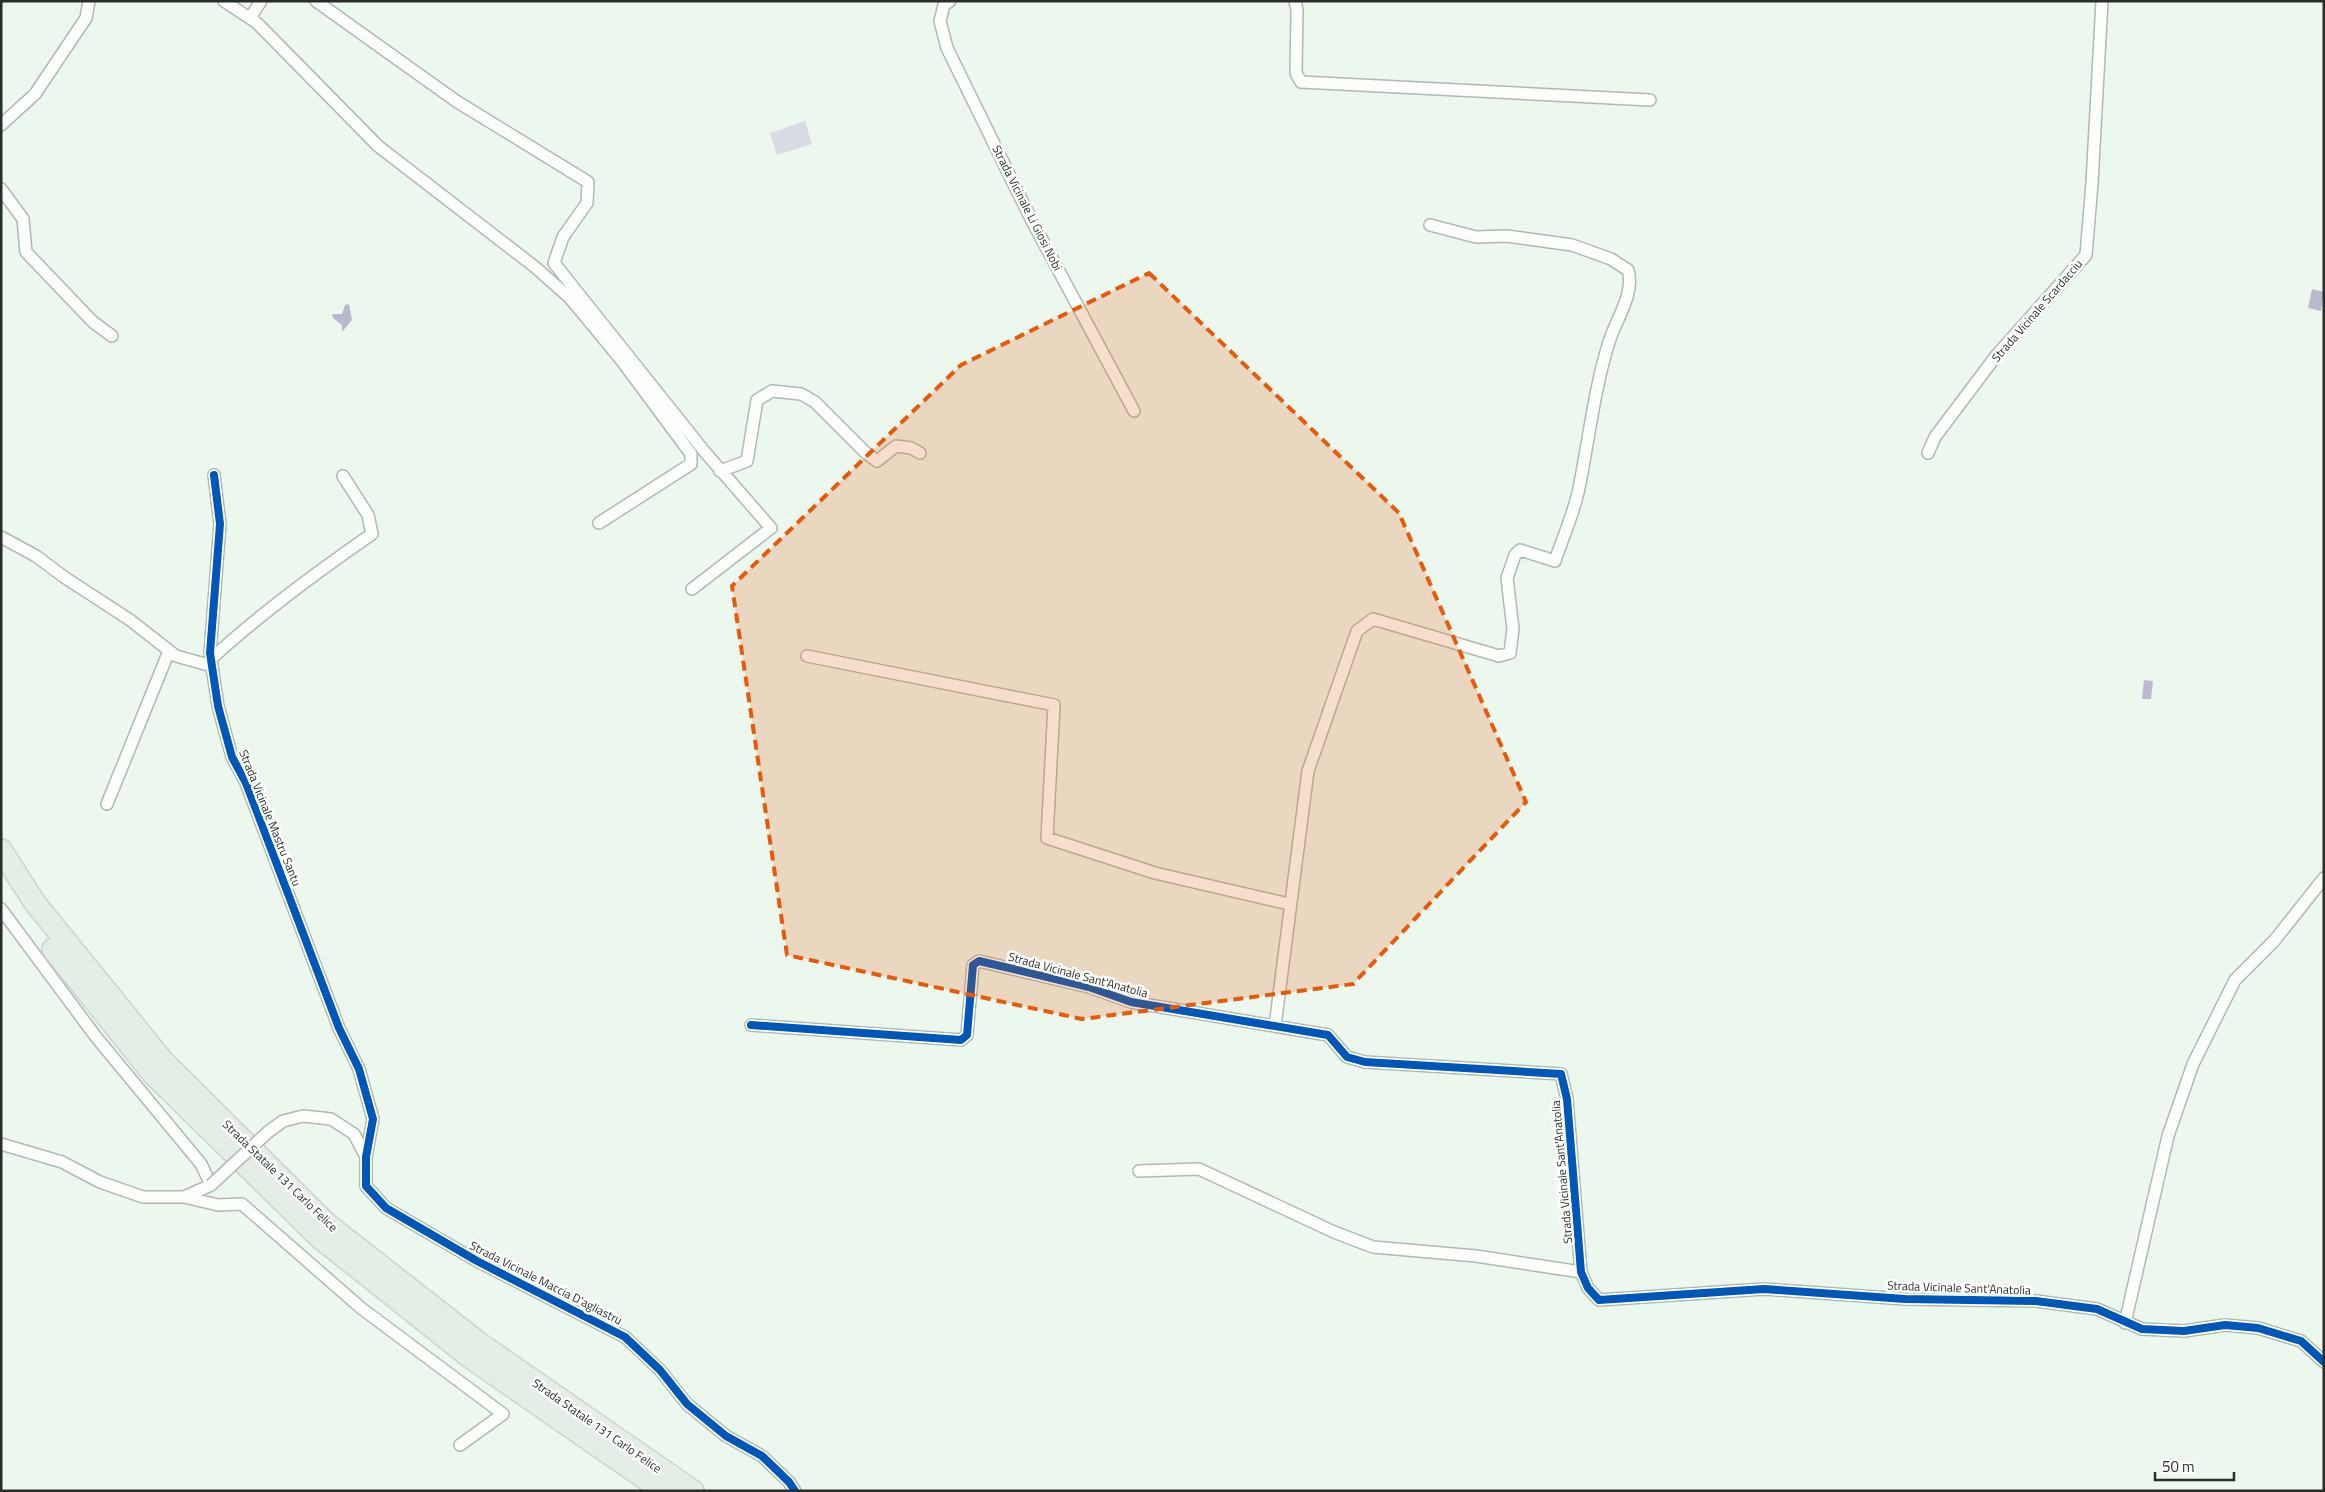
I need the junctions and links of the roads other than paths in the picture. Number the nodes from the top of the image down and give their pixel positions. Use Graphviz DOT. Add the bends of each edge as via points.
graph roads {
  1 [pos="89,1"];
  2 [pos="224,1"];
  3 [pos="261,1"];
  4 [pos="316,1"];
  5 [pos="950,1"];
  6 [pos="1295,1"];
  7 [pos="2102,1"];
  8 [pos="250,18"];
  9 [pos="1650,100"];
  10 [pos="1,125"];
  11 [pos="1,189"];
  12 [pos="1430,225"];
  13 [pos="112,336"];
  14 [pos="1134,411"];
  15 [pos="920,453"];
  16 [pos="1928,453"];
  17 [pos="720,471"];
  18 [pos="214,475"];
  19 [pos="343,476"];
  20 [pos="599,523"];
  21 [pos="1,537"];
  22 [pos="692,589"];
  23 [pos="169,651"];
  24 [pos="807,656"];
  25 [pos="212,663"];
  26 [pos="107,804"];
  27 [pos="1,850"];
  28 [pos="1,875"];
  29 [pos="2324,878"];
  30 [pos="1289,904"];
  31 [pos="1,909"];
  32 [pos="751,1025"];
  33 [pos="1275,1026"];
  34 [pos="1,1144"];
  35 [pos="366,1157"];
  36 [pos="1139,1171"];
  37 [pos="211,1185"];
  38 [pos="184,1197"];
  39 [pos="1581,1272"];
  40 [pos="2125,1323"];
  41 [pos="2324,1362"];
  42 [pos="460,1445"];
  43 [pos="663,1491"];
  44 [pos="692,1491"];
  45 [pos="795,1491"];
  1 -- 10 [label="street" via="86,18 34,94"];
  2 -- 8 [label="street"];
  3 -- 8 [label="street"];
  4 -- 17 [label="street" via="456,101 588,182 586,203 563,238 554,263"];
  5 -- 14 [label="street, Strada Vicinale Li Giosi Nobi" via="944,5 940,21 947,48 1031,219"];
  6 -- 9 [label="street" via="1296,73 1301,82"];
  7 -- 16 [label="street, Strada Vicinale Scardacciu" via="2086,256 1996,356 1935,437"];
  8 -- 20 [label="street" via="378,146 536,267 570,298 692,454 691,464"];
  11 -- 13 [label="street" via="23,219 26,252 94,322"];
  12 -- 30 [label="street" via="1476,237 1507,236 1572,245 1611,259 1628,270 1631,280 1609,341 1593,403 1579,490 1555,561 1520,550 1507,578 1513,629 1510,653 1499,656 1373,619 1357,631 1308,772"];
  15 -- 17 [label="street" via="896,446 877,461 815,402 801,394 772,390 757,400 747,461"];
  17 -- 22 [label="street" via="771,528"];
  18 -- 25 [label="street, Strada Vicinale Mastru Santu" via="220,524"];
  19 -- 25 [label="street" via="368,515 372,534 318,571 232,640"];
  21 -- 23 [label="street" via="36,556 130,620"];
  23 -- 25 [label="street" via="176,656"];
  23 -- 26 [label="street"];
  24 -- 30 [label="street" via="1054,704 1047,838 1155,873"];
  25 -- 35 [label="street, Strada Vicinale Mastru Santu" via="218,706 232,757 249,792 339,1028 359,1069 373,1119"];
  27 -- 44 [label="highway, Strada Statale 131 Carlo Felice" via="35,903 163,1061 327,1224 479,1343"];
  28 -- 43 [label="highway, Strada Statale 131 Carlo Felice" via="26,914 153,1074 319,1237 470,1358"];
  29 -- 40 [label="street" via="2274,941 2235,980 2192,1064 2168,1136"];
  30 -- 33 [label="street"];
  31 -- 37 [label="street" via="96,1037 201,1164"];
  32 -- 33 [label="street, Strada Vicinale Sant'Anatolia" via="961,1040 967,1035 970,978 973,965 979,961 1089,987 1131,1002"];
  33 -- 39 [label="street, Strada Vicinale Sant'Anatolia" via="1328,1035 1347,1057 1365,1062 1561,1074 1567,1099"];
  34 -- 38 [label="street" via="62,1162 100,1182 143,1197"];
  35 -- 37 [label="street, bridge" via="354,1134 331,1119 303,1116 283,1121 268,1132"];
  35 -- 45 [label="street, Strada Vicinale Maccia D'agliastru" via="366,1186 386,1208 477,1261 625,1337 660,1370 687,1404 726,1436 762,1456"];
  36 -- 39 [label="street" via="1199,1169 1373,1247 1476,1256"];
  37 -- 38 [label="street"];
  38 -- 42 [label="street" via="218,1205 242,1204 360,1308 504,1414"];
  39 -- 40 [label="street, Strada Vicinale Sant'Anatolia" via="1588,1288 1599,1300 1782,1290 1905,1299 2036,1301 2097,1310"];
  40 -- 41 [label="street, Strada Vicinale Sant'Anatolia" via="2153,1331 2225,1326 2258,1328 2302,1341"];
}
